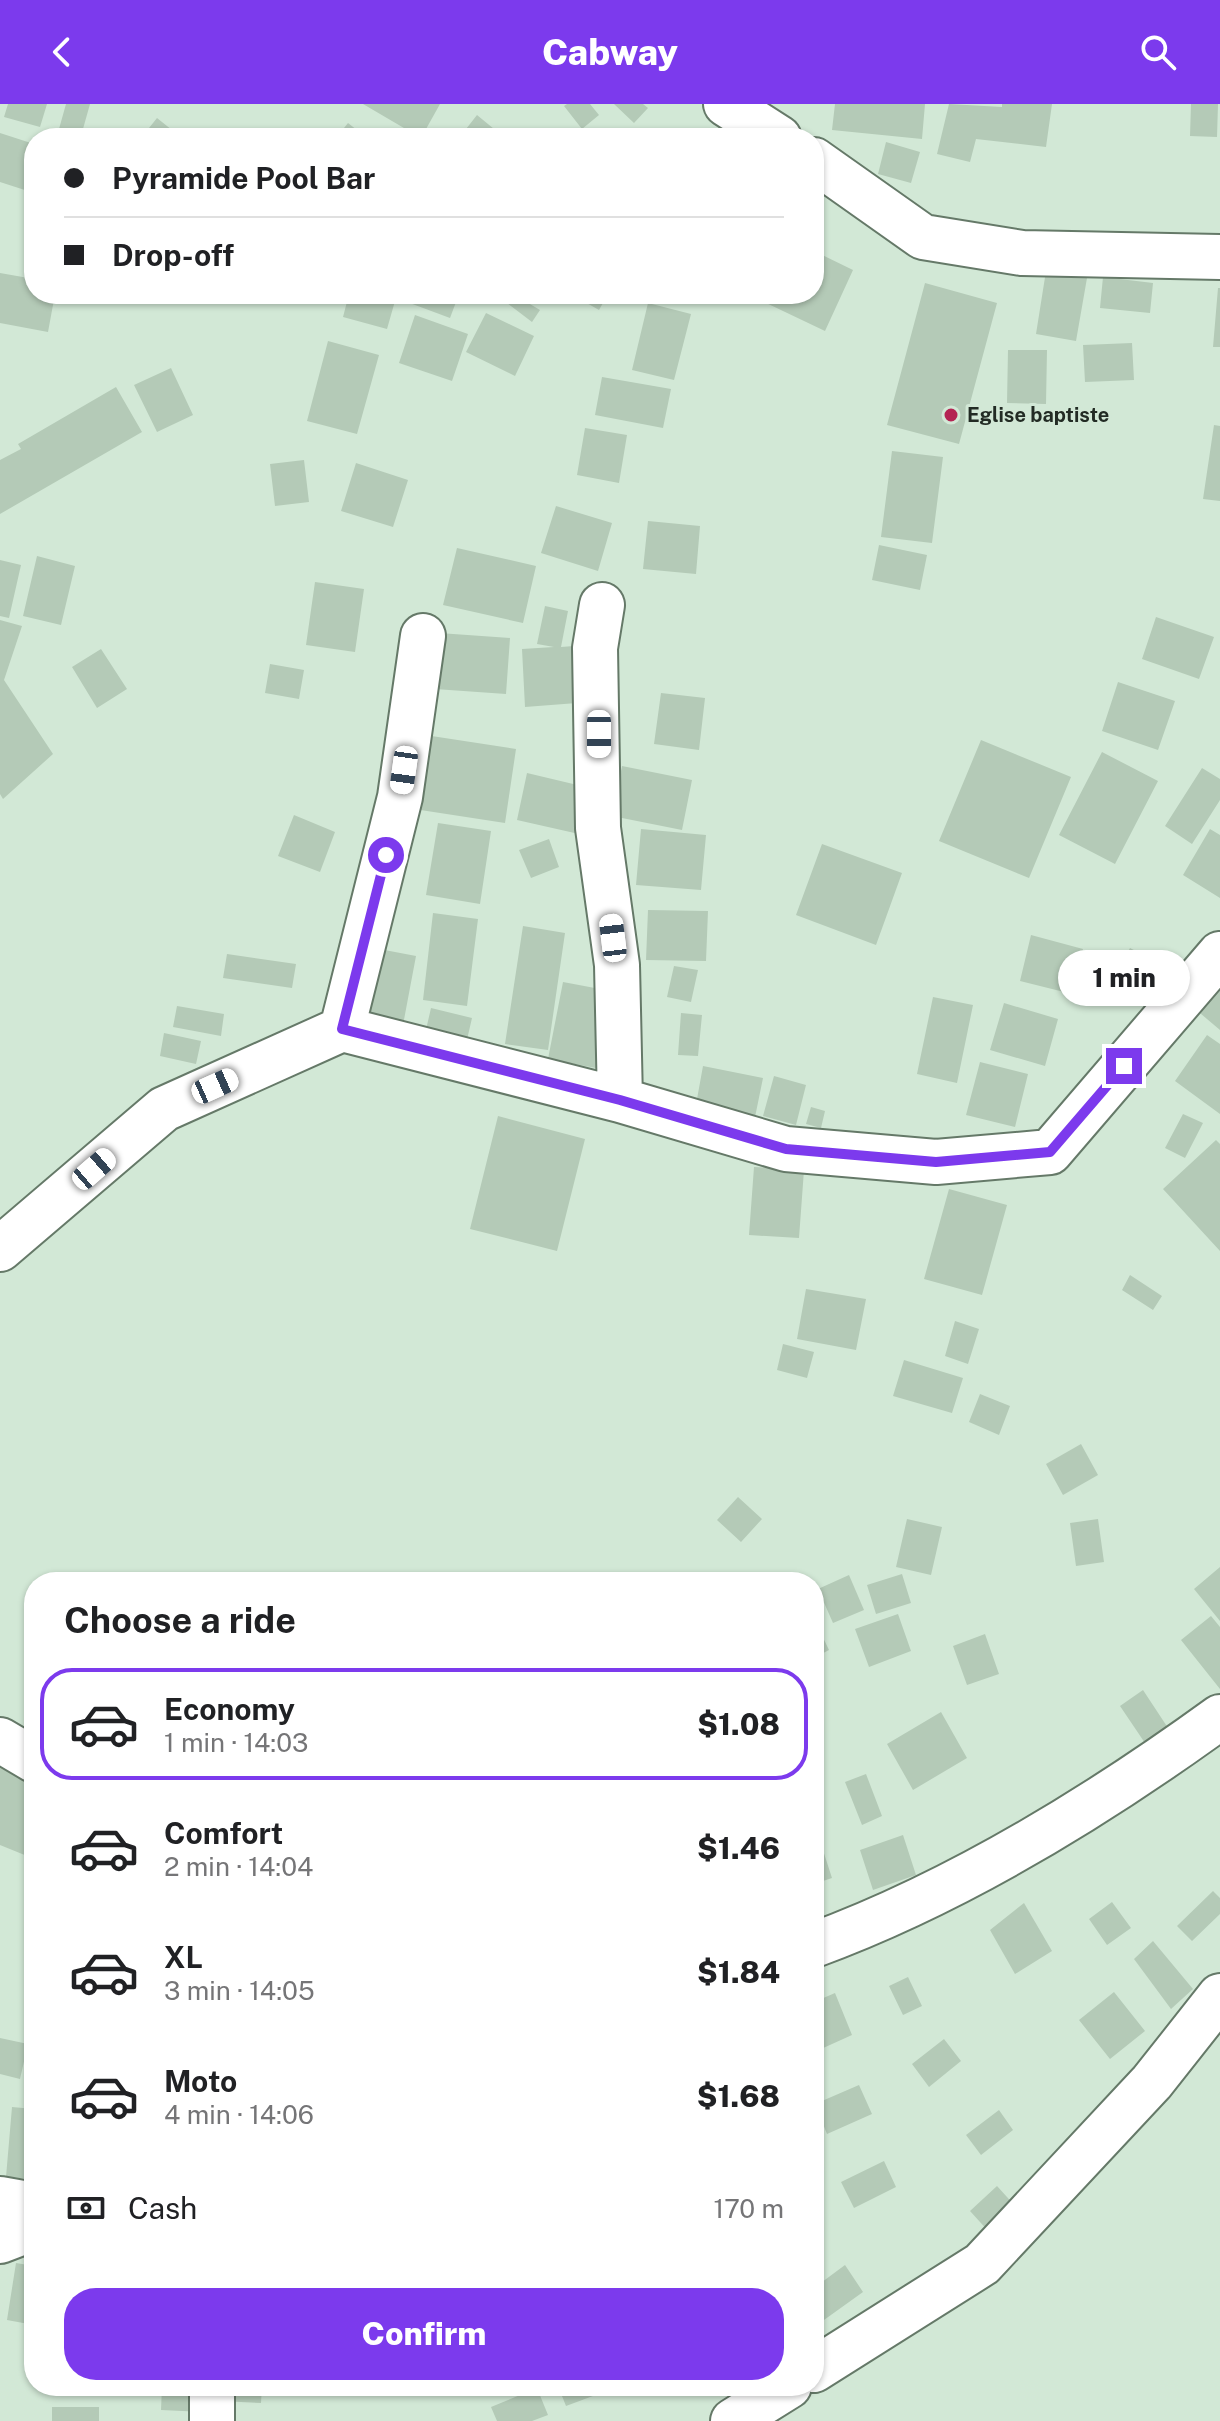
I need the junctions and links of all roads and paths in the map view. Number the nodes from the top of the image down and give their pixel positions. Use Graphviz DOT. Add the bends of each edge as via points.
graph roads {
  1 [pos="726,104"];
  2 [pos="763,128"];
  3 [pos="824,167"];
  4 [pos="1220,257"];
  5 [pos="602,605"];
  6 [pos="423,636"];
  7 [pos="1220,954"];
  8 [pos="342,1029"];
  9 [pos="620,1100"];
  10 [pos="0,1249"];
  11 [pos="1220,1717"];
  12 [pos="0,1740"];
  13 [pos="24,1754"];
  14 [pos="824,1941"];
  15 [pos="1220,1996"];
  16 [pos="0,2199"];
  17 [pos="24,2203"];
  18 [pos="24,2232"];
  19 [pos="0,2241"];
  20 [pos="824,2364"];
  21 [pos="212,2396"];
  22 [pos="773,2396"];
  23 [pos="212,2421"];
  24 [pos="733,2421"];
  1 -- 2 [label="street"];
  3 -- 4 [label="street" via="923,237 1022,253"];
  5 -- 9 [label="street" via="595,648 598,828 617,965"];
  6 -- 8 [label="street" via="400,797"];
  7 -- 9 [label="street" via="1050,1152 936,1162 786,1149"];
  8 -- 9 [label="street"];
  8 -- 10 [label="street" via="164,1109"];
  11 -- 14 [label="street" via="1123,1788 886,1918"];
  12 -- 13 [label="street"];
  15 -- 20 [label="street" via="1152,2082 982,2264"];
  16 -- 17 [label="street"];
  18 -- 19 [label="street"];
  21 -- 23 [label="street"];
  22 -- 24 [label="street"];
}
